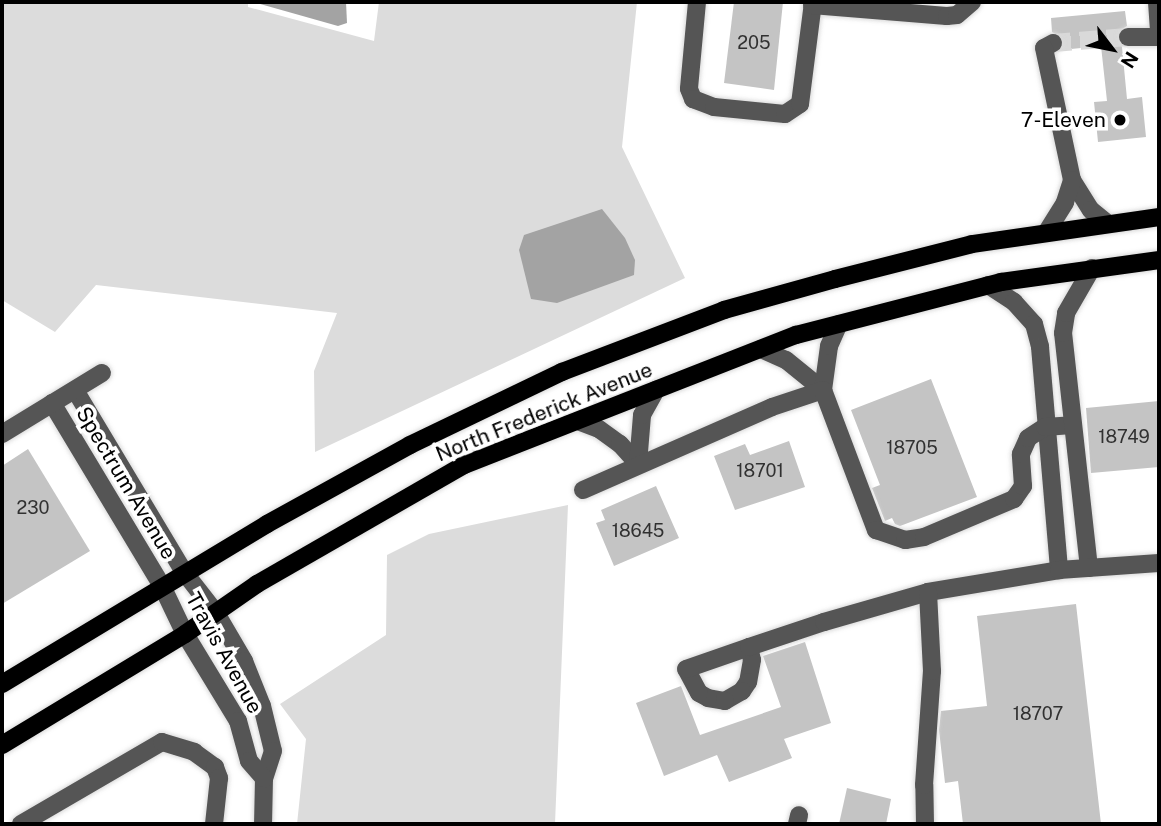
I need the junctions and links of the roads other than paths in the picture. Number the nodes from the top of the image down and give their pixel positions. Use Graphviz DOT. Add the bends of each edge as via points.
graph roads {
  1 [pos="697,2"];
  2 [pos="972,2"];
  3 [pos="1157,2"];
  4 [pos="813,4"];
  5 [pos="1159,28"];
  6 [pos="1128,37"];
  7 [pos="1159,37"];
  8 [pos="1053,43"];
  9 [pos="1072,180"];
  10 [pos="1159,217"];
  11 [pos="1107,223"];
  12 [pos="1046,233"];
  13 [pos="1159,260"];
  14 [pos="1092,268"];
  15 [pos="988,285"];
  16 [pos="839,324"];
  17 [pos="761,349"];
  18 [pos="102,373"];
  19 [pos="75,390"];
  20 [pos="656,390"];
  21 [pos="823,390"];
  22 [pos="52,403"];
  23 [pos="578,421"];
  24 [pos="1072,425"];
  25 [pos="1045,427"];
  26 [pos="2,434"];
  27 [pos="638,464"];
  28 [pos="583,490"];
  29 [pos="1159,563"];
  30 [pos="1089,568"];
  31 [pos="1059,570"];
  32 [pos="184,572"];
  33 [pos="162,586"];
  34 [pos="928,592"];
  35 [pos="216,613"];
  36 [pos="185,634"];
  37 [pos="749,647"];
  38 [pos="2,684"];
  39 [pos="2,745"];
  40 [pos="264,778"];
  41 [pos="21,824"];
  42 [pos="214,824"];
  43 [pos="263,824"];
  44 [pos="925,824"];
  1 -- 4 [label="street" via="689,89 693,99 714,107 785,114 800,104"];
  2 -- 4 [label="street" via="957,15 947,16"];
  3 -- 5 [label="street"];
  6 -- 7 [label="street"];
  8 -- 9 [label="street" via="1044,48"];
  9 -- 11 [label="street" via="1091,210"];
  9 -- 12 [label="street"];
  10 -- 11 [label="main road, North Frederick Avenue"];
  11 -- 12 [label="main road, North Frederick Avenue"];
  12 -- 32 [label="main road, North Frederick Avenue" via="972,244 724,310 562,372 411,445"];
  13 -- 14 [label="main road, North Frederick Avenue"];
  14 -- 15 [label="main road, North Frederick Avenue"];
  14 -- 24 [label="street" via="1066,313"];
  15 -- 16 [label="main road, North Frederick Avenue"];
  15 -- 25 [label="street" via="1014,302 1034,324 1040,347"];
  16 -- 17 [label="main road, North Frederick Avenue"];
  16 -- 21 [label="street" via="829,346"];
  17 -- 20 [label="main road, North Frederick Avenue"];
  17 -- 21 [label="street" via="786,360"];
  18 -- 19 [label="street, Spectrum Avenue"];
  19 -- 22 [label="street, Spectrum Avenue"];
  19 -- 32 [label="street, Spectrum Avenue"];
  20 -- 23 [label="main road, North Frederick Avenue"];
  20 -- 27 [label="street" via="642,415"];
  21 -- 25 [label="street" via="876,530 905,540 924,537 1020,494 1021,454 1028,438"];
  21 -- 27 [label="street"];
  22 -- 26 [label="street, Spectrum Avenue"];
  22 -- 33 [label="street, Spectrum Avenue"];
  23 -- 27 [label="street" via="620,444"];
  23 -- 35 [label="main road, North Frederick Avenue" via="464,465 257,584"];
  24 -- 25 [label="street"];
  24 -- 30 [label="street"];
  25 -- 31 [label="street"];
  27 -- 28 [label="street"];
  29 -- 30 [label="street"];
  30 -- 31 [label="street"];
  31 -- 34 [label="street"];
  32 -- 33 [label="main road, North Frederick Avenue"];
  32 -- 35 [label="street, Travis Avenue"];
  33 -- 36 [label="street, Travis Avenue"];
  33 -- 38 [label="main road, North Frederick Avenue"];
  34 -- 37 [label="street"];
  34 -- 44 [label="street" via="932,671"];
  35 -- 36 [label="main road, North Frederick Avenue"];
  35 -- 40 [label="street, Travis Avenue" via="244,661 262,706 273,751"];
  36 -- 39 [label="main road, North Frederick Avenue"];
  36 -- 40 [label="street, Travis Avenue" via="238,721 249,761"];
  37 -- 37 [label="street" via="752,660 742,691 725,701 699,693 686,669"];
  40 -- 43 [label="street, Travis Avenue"];
  41 -- 42 [label="street" via="162,742 198,754 215,767 219,778"];
}
